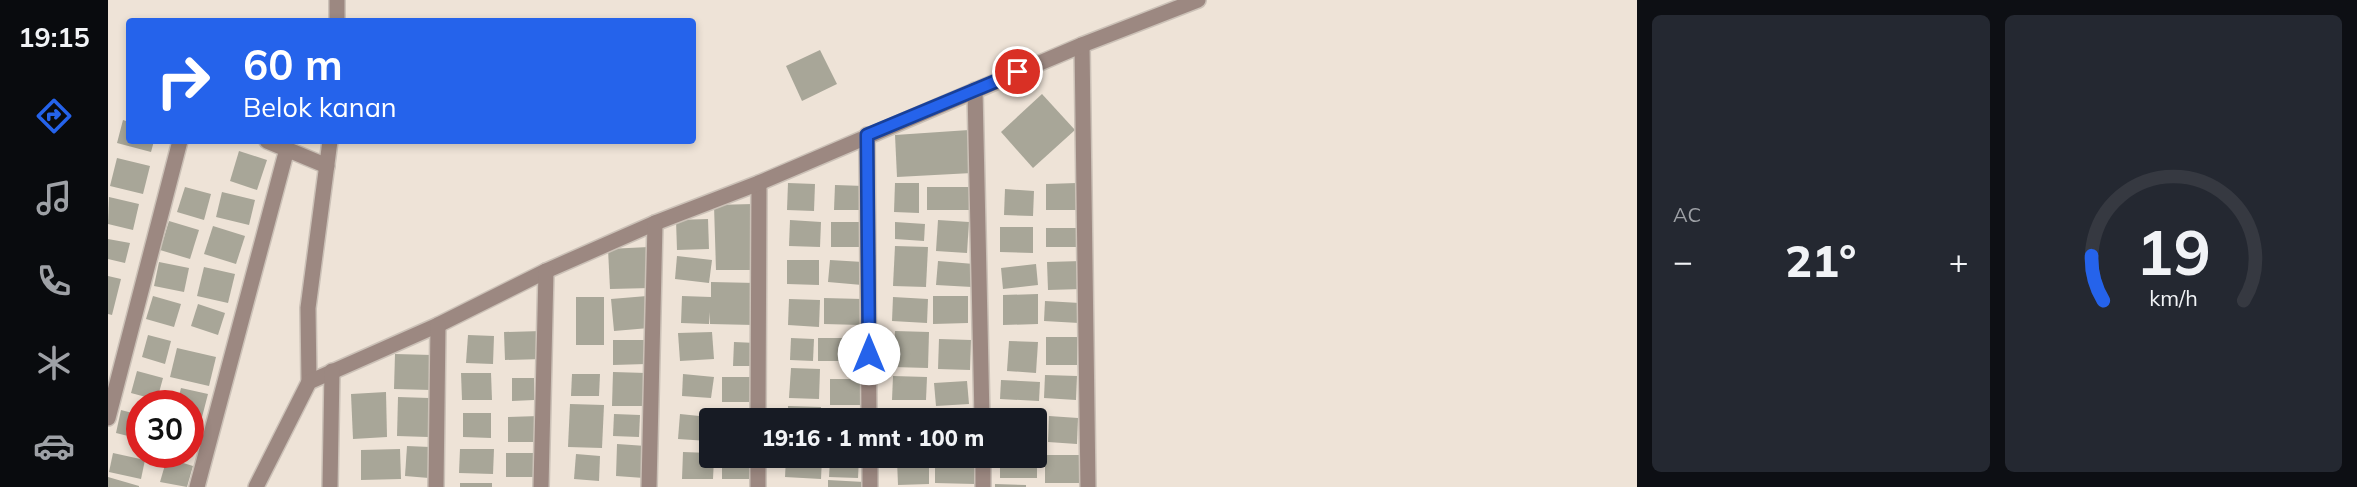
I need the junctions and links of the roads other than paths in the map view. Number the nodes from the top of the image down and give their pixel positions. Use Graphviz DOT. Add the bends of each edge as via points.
graph roads {
  1 [pos="337,0"];
  2 [pos="1198,0"];
  3 [pos="337,18"];
  4 [pos="1082,45"];
  5 [pos="975,90"];
  6 [pos="867,135"];
  7 [pos="179,144"];
  8 [pos="274,144"];
  9 [pos="330,144"];
  10 [pos="287,149"];
  11 [pos="327,166"];
  12 [pos="759,183"];
  13 [pos="655,223"];
  14 [pos="546,271"];
  15 [pos="438,325"];
  16 [pos="332,371"];
  17 [pos="309,382"];
  18 [pos="758,408"];
  19 [pos="869,408"];
  20 [pos="982,408"];
  21 [pos="108,418"];
  22 [pos="758,468"];
  23 [pos="870,468"];
  24 [pos="983,468"];
  25 [pos="196,487"];
  26 [pos="256,487"];
  27 [pos="330,487"];
  28 [pos="436,487"];
  29 [pos="541,487"];
  30 [pos="650,487"];
  31 [pos="758,487"];
  32 [pos="870,487"];
  33 [pos="983,487"];
  34 [pos="1088,487"];
  1 -- 3 [label="street"];
  2 -- 4 [label="street"];
  4 -- 5 [label="street"];
  4 -- 34 [label="street"];
  5 -- 6 [label="street"];
  5 -- 20 [label="street"];
  6 -- 12 [label="street"];
  6 -- 19 [label="street"];
  7 -- 21 [label="street"];
  8 -- 10 [label="street"];
  9 -- 11 [label="street"];
  10 -- 11 [label="street"];
  10 -- 25 [label="street"];
  11 -- 17 [label="street" via="308,308"];
  12 -- 13 [label="street"];
  12 -- 18 [label="street"];
  13 -- 14 [label="street"];
  13 -- 30 [label="street"];
  14 -- 15 [label="street"];
  14 -- 29 [label="street"];
  15 -- 16 [label="street"];
  15 -- 28 [label="street"];
  16 -- 17 [label="street"];
  16 -- 27 [label="street"];
  17 -- 26 [label="street"];
  22 -- 31 [label="street"];
  23 -- 32 [label="street"];
  24 -- 33 [label="street"];
}
